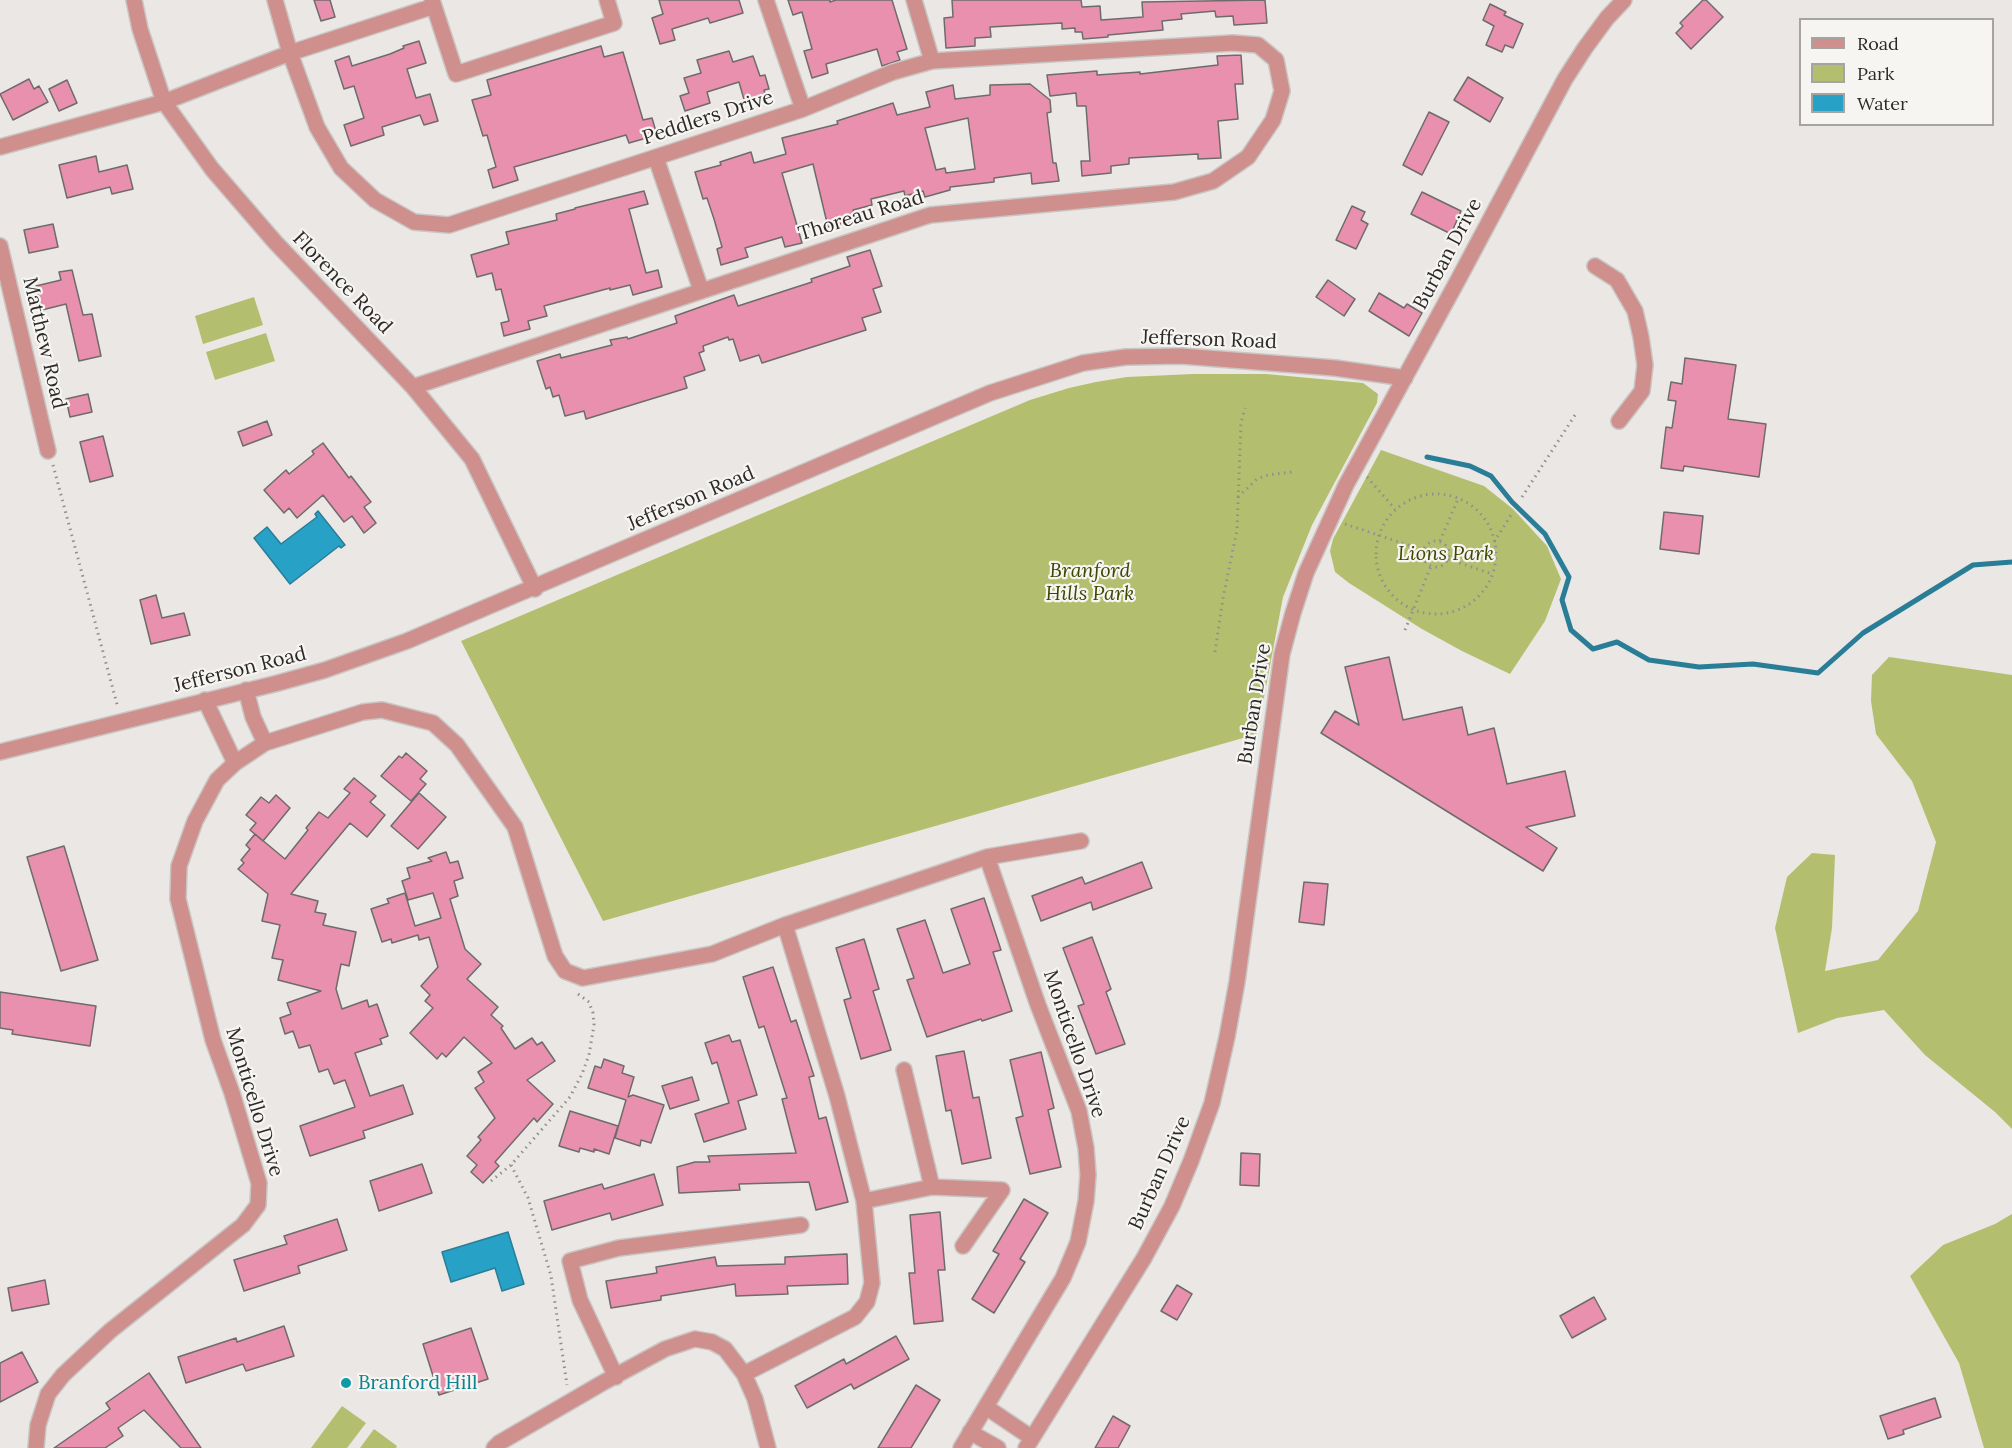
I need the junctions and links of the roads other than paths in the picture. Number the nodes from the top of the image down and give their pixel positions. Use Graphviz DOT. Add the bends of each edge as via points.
graph roads {
  1 [pos="134,0"];
  2 [pos="275,0"];
  3 [pos="607,0"];
  4 [pos="766,0"];
  5 [pos="914,0"];
  6 [pos="1624,0"];
  7 [pos="433,3"];
  8 [pos="1233,43"];
  9 [pos="290,53"];
  10 [pos="932,61"];
  11 [pos="164,102"];
  12 [pos="802,109"];
  13 [pos="0,147"];
  14 [pos="656,158"];
  15 [pos="0,246"];
  16 [pos="1595,266"];
  17 [pos="701,290"];
  18 [pos="1405,378"];
  19 [pos="413,387"];
  20 [pos="1619,421"];
  21 [pos="48,451"];
  22 [pos="535,589"];
  23 [pos="246,690"];
  24 [pos="205,700"];
  25 [pos="265,743"];
  26 [pos="0,752"];
  27 [pos="235,763"];
  28 [pos="1080,841"];
  29 [pos="987,857"];
  30 [pos="785,925"];
  31 [pos="904,1070"];
  32 [pos="932,1187"];
  33 [pos="864,1201"];
  34 [pos="801,1225"];
  35 [pos="963,1246"];
  36 [pos="744,1374"];
  37 [pos="616,1377"];
  38 [pos="986,1407"];
  39 [pos="970,1432"];
  40 [pos="1029,1443"];
  41 [pos="36,1448"];
  42 [pos="494,1448"];
  43 [pos="768,1448"];
  44 [pos="961,1448"];
  45 [pos="998,1448"];
  1 -- 11 [label="street, Florence Road"];
  2 -- 9 [label="street, Peddlers Drive"];
  3 -- 7 [label="street" via="614,23 456,74"];
  4 -- 12 [label="street"];
  5 -- 10 [label="street"];
  6 -- 18 [label="street, Burban Drive" via="1565,80"];
  7 -- 9 [label="street"];
  8 -- 10 [label="street, Peddlers Drive"];
  8 -- 17 [label="street, Thoreau Road" via="1258,45 1276,60 1282,91 1273,120 1248,157 1213,181 1174,192 930,215"];
  9 -- 11 [label="street"];
  9 -- 14 [label="street, Peddlers Drive" via="317,127 341,168 375,200 414,222 449,225"];
  10 -- 12 [label="street, Peddlers Drive" via="893,72"];
  11 -- 13 [label="street"];
  11 -- 19 [label="street, Florence Road" via="212,169 275,242"];
  12 -- 14 [label="street, Peddlers Drive"];
  14 -- 17 [label="street"];
  15 -- 21 [label="street, Matthew Road"];
  16 -- 20 [label="street" via="1617,280 1635,311 1641,337 1645,364 1642,391"];
  17 -- 19 [label="street, Thoreau Road"];
  18 -- 22 [label="street, Jefferson Road" via="1346,369 1181,356 1083,363 990,393"];
  18 -- 40 [label="street, Burban Drive" via="1331,517 1306,573 1282,654 1237,982 1212,1103 1172,1206"];
  19 -- 22 [label="street, Florence Road" via="472,459"];
  22 -- 23 [label="street, Jefferson Road" via="397,645 325,670"];
  23 -- 24 [label="street, Jefferson Road"];
  23 -- 25 [label="street"];
  24 -- 26 [label="street, Jefferson Road"];
  24 -- 27 [label="street"];
  25 -- 27 [label="street, Monticello Drive"];
  25 -- 30 [label="street, Monticello Drive" via="363,712 382,710 433,723 457,745 515,827 555,956 566,971 583,978 712,954"];
  27 -- 41 [label="street, Monticello Drive" via="217,780 195,821 179,866 178,899 213,1040 259,1183 258,1204 243,1225 110,1331 63,1375 48,1394 38,1425"];
  28 -- 29 [label="street, Monticello Drive"];
  29 -- 30 [label="street, Monticello Drive"];
  29 -- 38 [label="street, Monticello Drive" via="1078,1111 1088,1175 1078,1242 1063,1278"];
  30 -- 33 [label="street"];
  31 -- 32 [label="street"];
  32 -- 33 [label="street"];
  32 -- 35 [label="street" via="1002,1190"];
  33 -- 36 [label="street" via="872,1283 867,1302 855,1317"];
  34 -- 37 [label="street" via="619,1248 570,1261 580,1300"];
  36 -- 37 [label="street" via="725,1349 695,1339 665,1349"];
  36 -- 43 [label="street"];
  37 -- 42 [label="street"];
  38 -- 39 [label="street, Monticello Drive"];
  38 -- 40 [label="street"];
  39 -- 44 [label="street, Monticello Drive"];
  39 -- 45 [label="street"];
}
